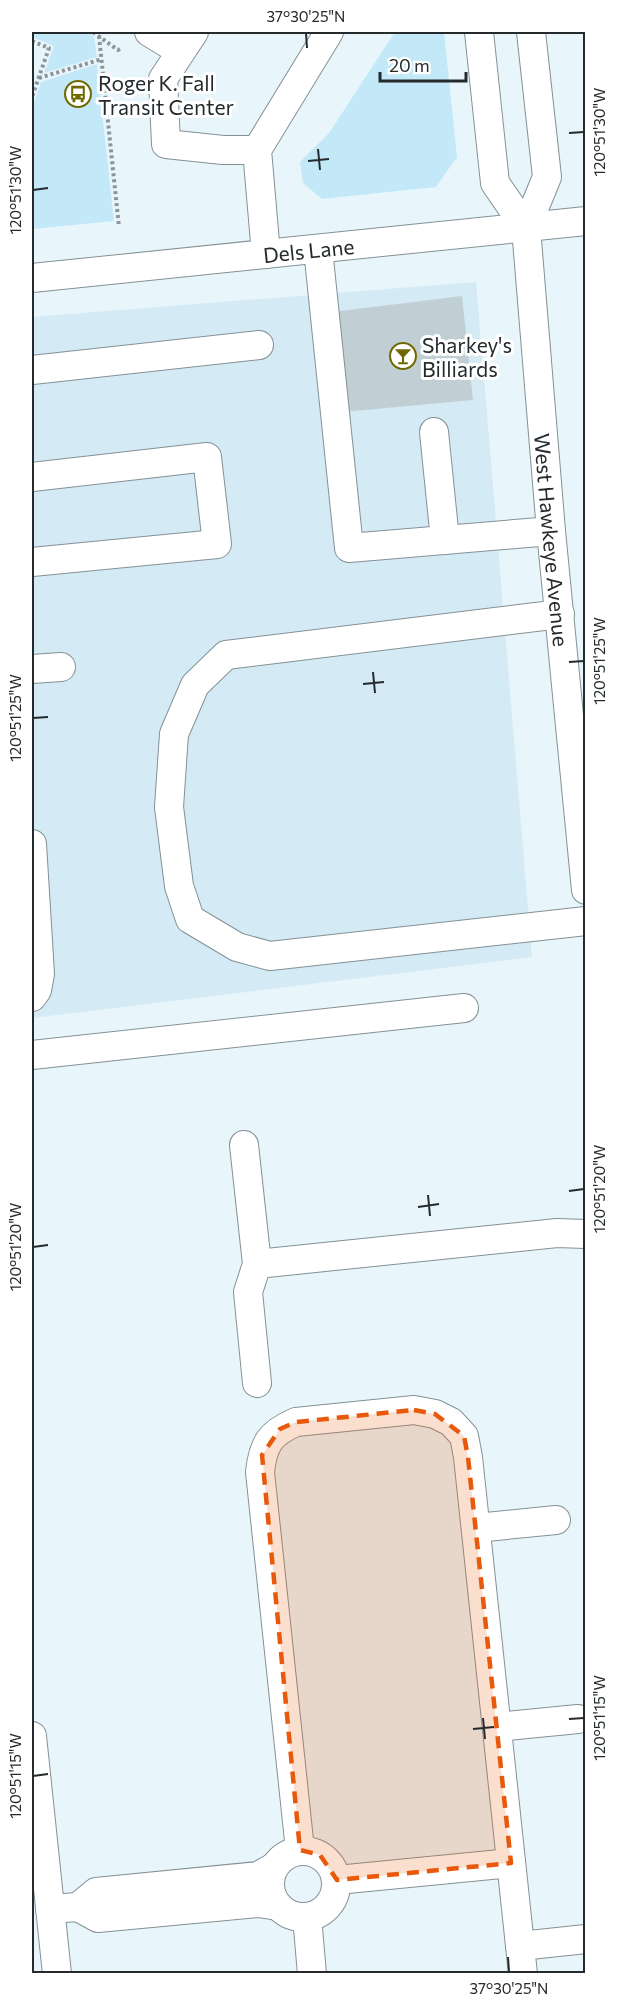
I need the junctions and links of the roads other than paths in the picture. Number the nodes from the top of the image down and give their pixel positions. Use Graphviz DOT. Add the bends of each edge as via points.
graph roads {
  1 [pos="149,32"];
  2 [pos="329,32"];
  3 [pos="479,32"];
  4 [pos="531,32"];
  5 [pos="187,41"];
  6 [pos="257,150"];
  7 [pos="585,221"];
  8 [pos="526,228"];
  9 [pos="318,249"];
  10 [pos="266,255"];
  11 [pos="32,278"];
  12 [pos="259,345"];
  13 [pos="32,370"];
  14 [pos="434,432"];
  15 [pos="32,477"];
  16 [pos="551,531"];
  17 [pos="445,540"];
  18 [pos="32,562"];
  19 [pos="560,614"];
  20 [pos="61,667"];
  21 [pos="32,669"];
  22 [pos="32,844"];
  23 [pos="585,890"];
  24 [pos="585,921"];
  25 [pos="32,997"];
  26 [pos="464,1008"];
  27 [pos="32,1055"];
  28 [pos="244,1145"];
  29 [pos="585,1234"];
  30 [pos="256,1264"];
  31 [pos="257,1383"];
  32 [pos="556,1520"];
  33 [pos="476,1528"];
  34 [pos="578,1719"];
  35 [pos="497,1727"];
  36 [pos="32,1736"];
  37 [pos="300,1850"];
  38 [pos="511,1863"];
  39 [pos="274,1867"];
  40 [pos="337,1880"];
  41 [pos="278,1906"];
  42 [pos="64,1908"];
  43 [pos="306,1917"];
  44 [pos="585,1939"];
  45 [pos="42,1941"];
  46 [pos="521,1960"];
  47 [pos="57,1974"];
  48 [pos="312,1974"];
  1 -- 5 [label="street"];
  2 -- 6 [label="street"];
  3 -- 8 [label="street, West Hawkeye Avenue" via="495,183"];
  4 -- 8 [label="street, West Hawkeye Avenue" via="547,177"];
  5 -- 6 [label="street" via="163,79 166,144"];
  6 -- 10 [label="street"];
  7 -- 8 [label="street, Dels Lane"];
  8 -- 9 [label="street, Dels Lane"];
  8 -- 16 [label="street, West Hawkeye Avenue"];
  9 -- 10 [label="street, Dels Lane"];
  9 -- 17 [label="street" via="349,548"];
  10 -- 11 [label="street, Dels Lane"];
  12 -- 13 [label="street"];
  14 -- 17 [label="street"];
  15 -- 18 [label="street" via="207,458 217,544"];
  16 -- 17 [label="street"];
  16 -- 19 [label="street, West Hawkeye Avenue"];
  19 -- 23 [label="street, West Hawkeye Avenue"];
  19 -- 24 [label="street" via="226,655 195,685 174,734 169,807 179,885 190,919 237,947 270,956"];
  20 -- 21 [label="street"];
  22 -- 25 [label="street" via="40,974"];
  26 -- 27 [label="street"];
  28 -- 30 [label="street"];
  29 -- 30 [label="street" via="557,1233"];
  30 -- 31 [label="street" via="248,1292"];
  32 -- 33 [label="street"];
  33 -- 35 [label="street"];
  33 -- 37 [label="street" via="464,1436 451,1422 435,1414 414,1410 296,1422 280,1429 268,1441 260,1472"];
  34 -- 35 [label="street"];
  35 -- 38 [label="street"];
  36 -- 42 [label="street"];
  37 -- 39 [label="street" via="281,1858"];
  37 -- 40 [label="street" via="321,1855"];
  38 -- 40 [label="street"];
  38 -- 46 [label="street"];
  39 -- 41 [label="street" via="270,1887"];
  39 -- 42 [label="street" via="258,1876 96,1892"];
  40 -- 43 [label="street" via="336,1891 325,1909"];
  41 -- 42 [label="street" via="259,1902 98,1918"];
  41 -- 43 [label="street" via="296,1917"];
  42 -- 45 [label="street"];
  43 -- 48 [label="street"];
  44 -- 46 [label="street"];
  45 -- 47 [label="street"];
}
